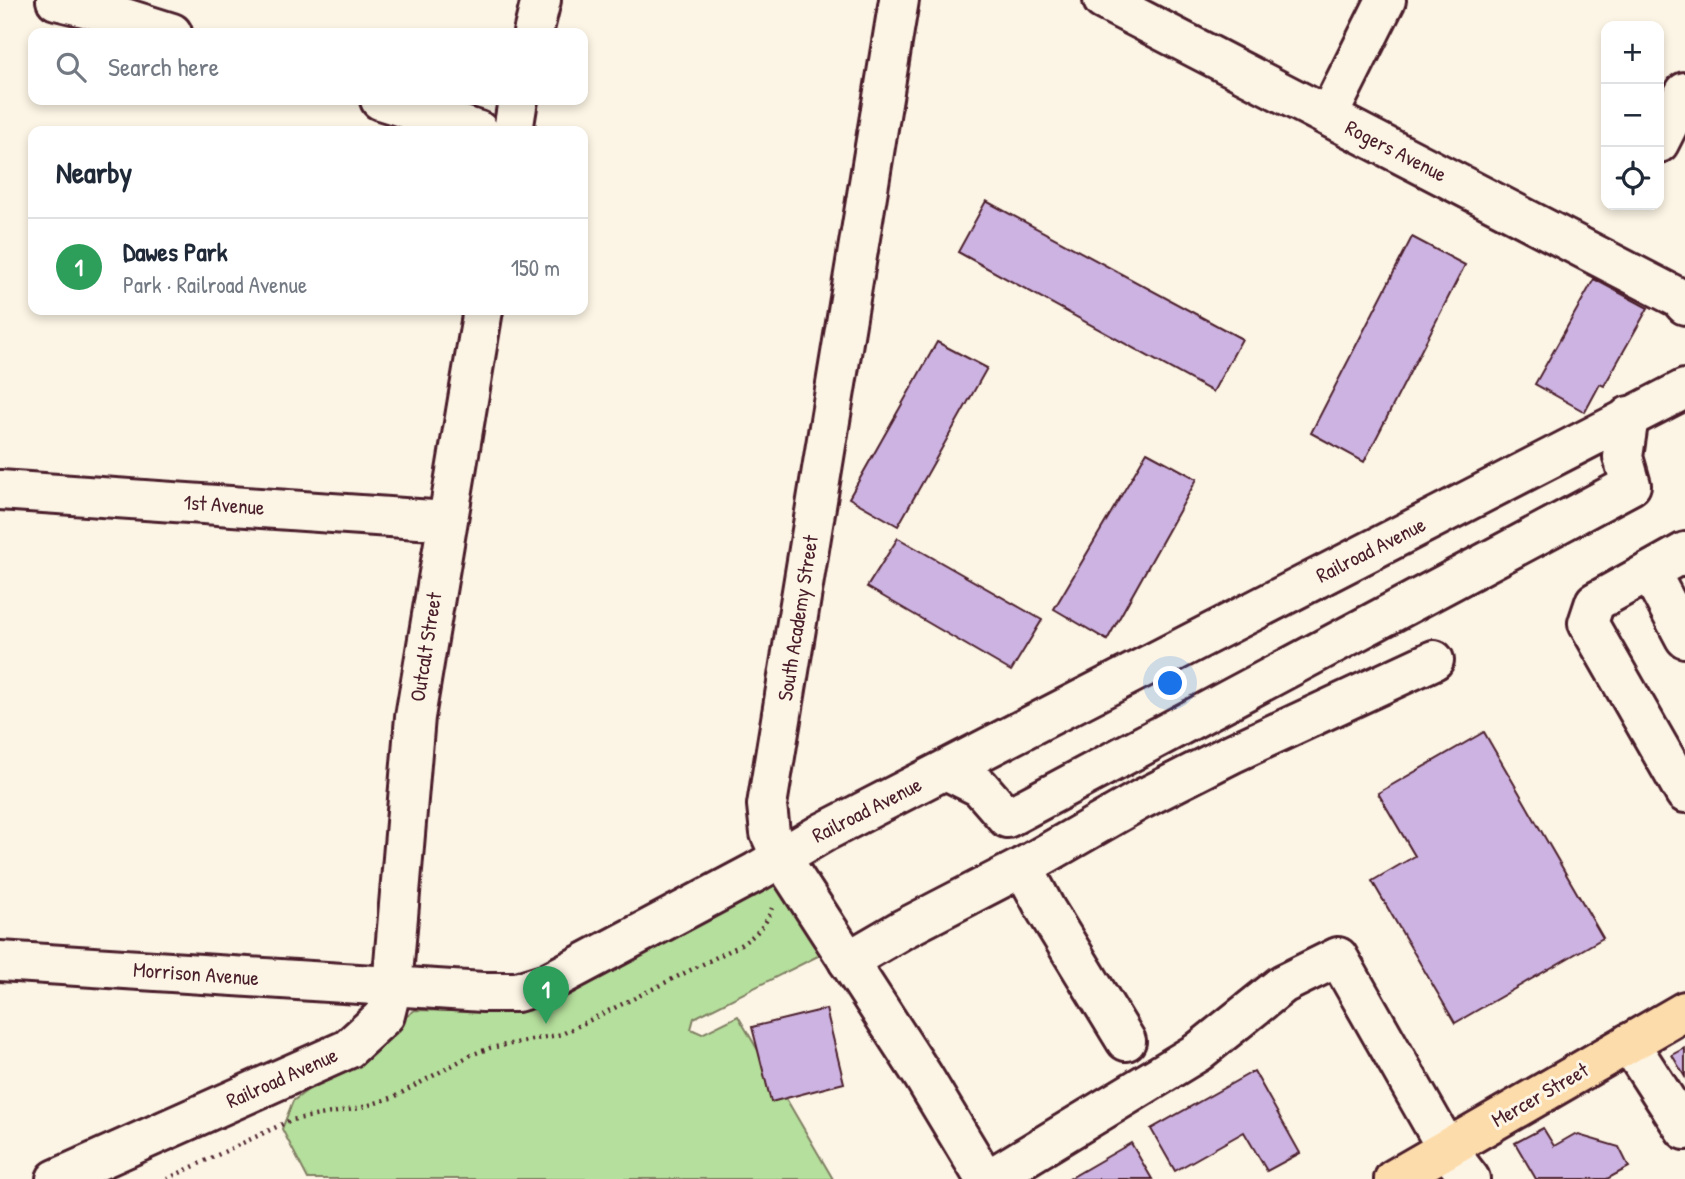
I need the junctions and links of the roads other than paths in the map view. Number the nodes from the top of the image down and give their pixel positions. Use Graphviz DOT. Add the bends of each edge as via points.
graph roads {
  1 [pos="60,0"];
  2 [pos="541,0"];
  3 [pos="899,0"];
  4 [pos="1103,0"];
  5 [pos="1386,0"];
  6 [pos="155,28"];
  7 [pos="534,28"];
  8 [pos="1685,92"];
  9 [pos="396,105"];
  10 [pos="518,105"];
  11 [pos="1328,116"];
  12 [pos="463,126"];
  13 [pos="514,126"];
  14 [pos="1664,132"];
  15 [pos="1685,305"];
  16 [pos="482,315"];
  17 [pos="1685,389"];
  18 [pos="1629,416"];
  19 [pos="0,490"];
  20 [pos="447,521"];
  21 [pos="1685,552"];
  22 [pos="1650,572"];
  23 [pos="1685,638"];
  24 [pos="1434,660"];
  25 [pos="946,770"];
  26 [pos="1685,793"];
  27 [pos="781,857"];
  28 [pos="1023,867"];
  29 [pos="0,961"];
  30 [pos="848,961"];
  31 [pos="392,987"];
  32 [pos="1685,1011"];
  33 [pos="1126,1041"];
  34 [pos="1629,1043"];
  35 [pos="1685,1130"];
  36 [pos="1447,1149"];
  37 [pos="56,1179"];
  38 [pos="987,1179"];
  39 [pos="1394,1179"];
  40 [pos="1470,1179"];
  1 -- 6 [label="street"];
  2 -- 7 [label="street"];
  3 -- 27 [label="street, South Academy Street" via="767,805 770,833"];
  4 -- 11 [label="street, Rogers Avenue"];
  5 -- 11 [label="street"];
  8 -- 14 [label="street"];
  9 -- 12 [label="street"];
  10 -- 13 [label="street"];
  11 -- 15 [label="street, Rogers Avenue"];
  16 -- 20 [label="street, Outcalt Street"];
  17 -- 18 [label="street, Railroad Avenue"];
  18 -- 25 [label="street, Railroad Avenue"];
  18 -- 25 [label="street" via="1623,457 1631,485 1007,818 980,787"];
  19 -- 20 [label="street, 1st Avenue"];
  20 -- 31 [label="street, Outcalt Street" via="415,716"];
  21 -- 22 [label="street"];
  22 -- 23 [label="street"];
  22 -- 26 [label="street" via="1595,602 1588,622"];
  24 -- 28 [label="street" via="1231,754"];
  25 -- 27 [label="street, Railroad Avenue"];
  27 -- 30 [label="street, South Academy Street"];
  27 -- 31 [label="street, Railroad Avenue" via="548,983 517,992"];
  28 -- 30 [label="street"];
  28 -- 33 [label="street"];
  29 -- 31 [label="street, Morrison Avenue"];
  30 -- 38 [label="street, South Academy Street"];
  31 -- 37 [label="street, Railroad Avenue" via="385,1015 348,1049"];
  32 -- 34 [label="main road, Mercer Street"];
  34 -- 35 [label="street"];
  34 -- 36 [label="main road, Mercer Street"];
  36 -- 38 [label="street" via="1338,957 1283,984 1199,1052"];
  36 -- 39 [label="main road, Mercer Street"];
  36 -- 40 [label="street"];
}
